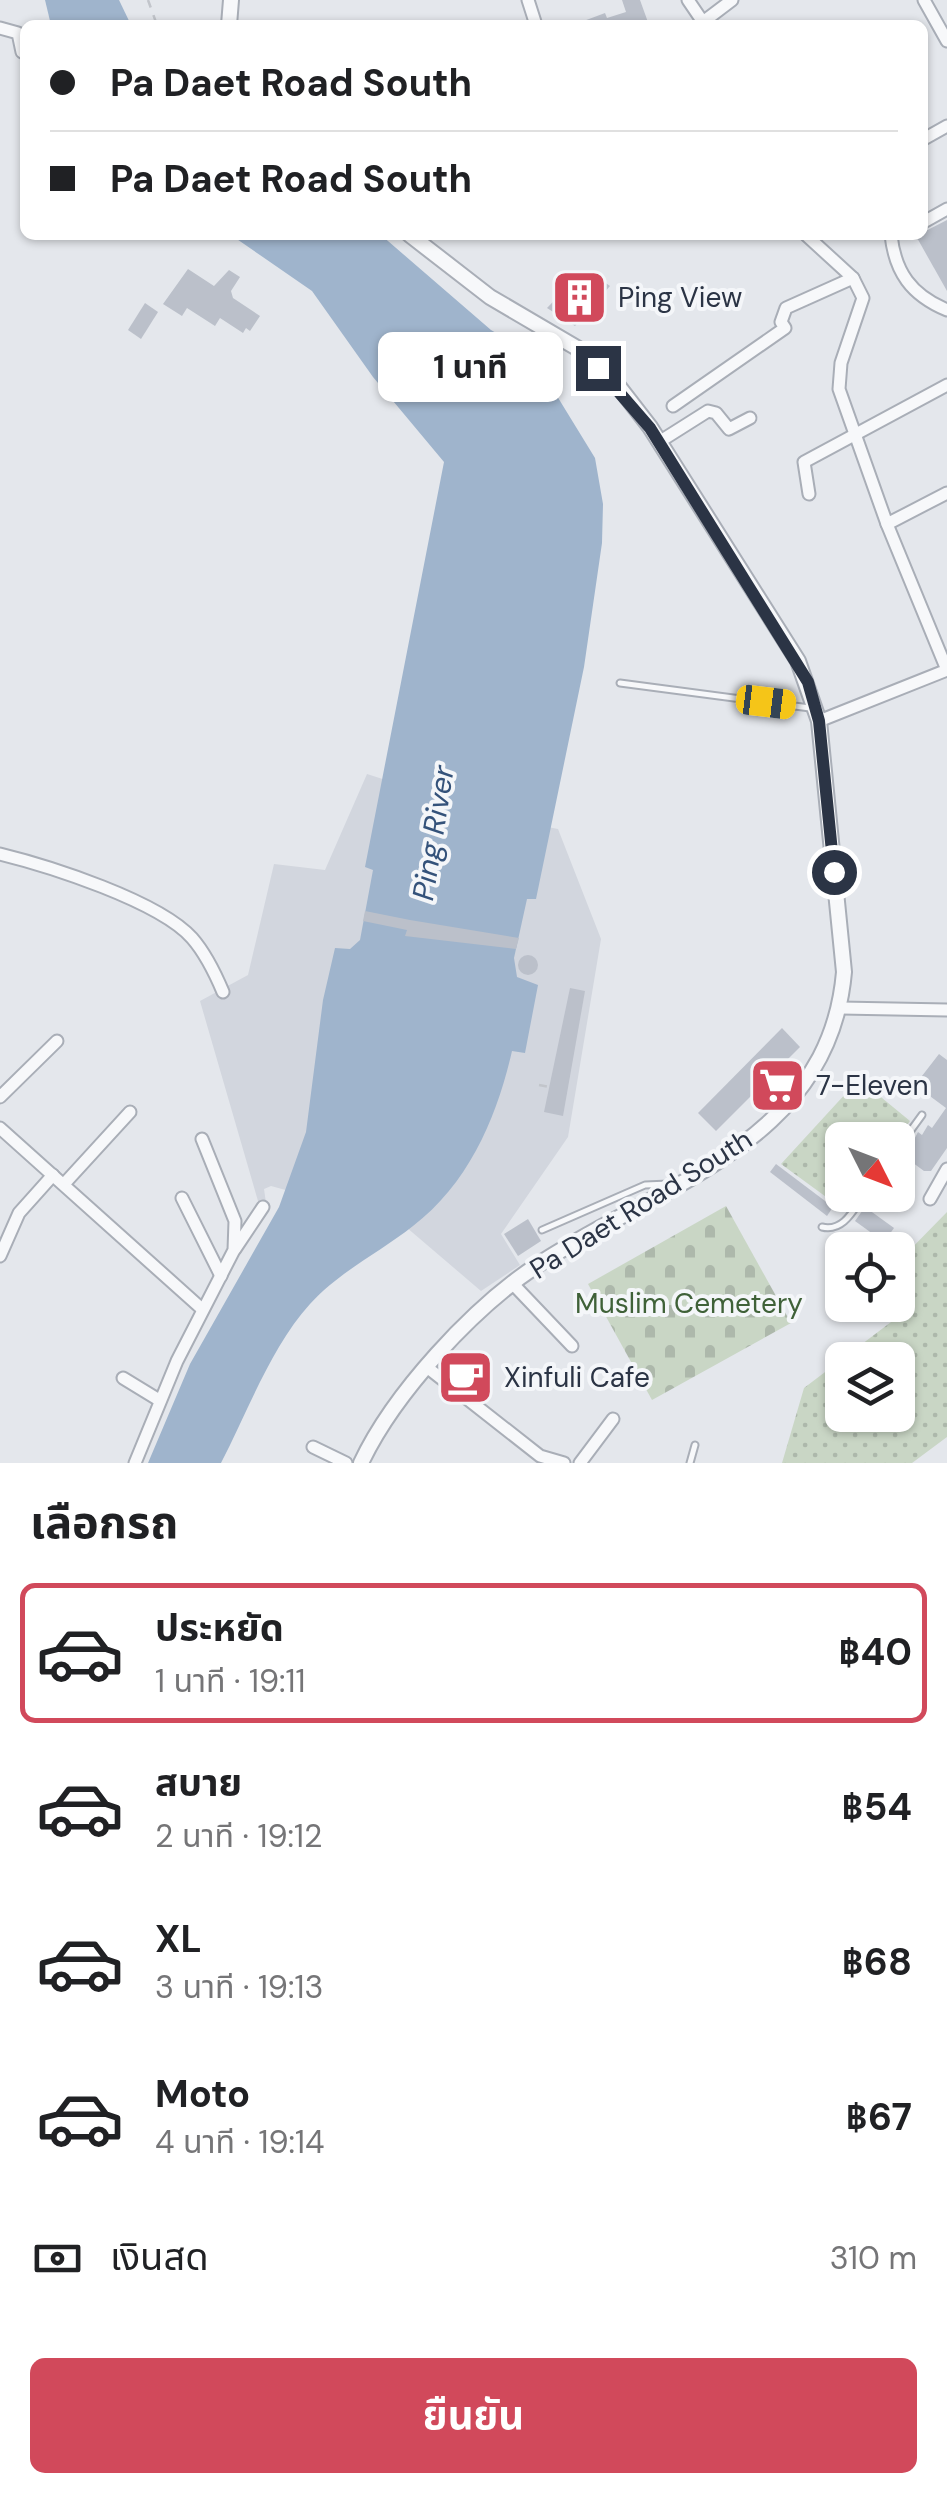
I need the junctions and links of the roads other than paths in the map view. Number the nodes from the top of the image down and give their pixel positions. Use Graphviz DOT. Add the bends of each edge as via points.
graph roads {
  1 [pos="732,0"];
  2 [pos="924,0"];
  3 [pos="708,20"];
  4 [pos="0,28"];
  5 [pos="947,41"];
  6 [pos="20,42"];
  7 [pos="416,240"];
  8 [pos="811,240"];
  9 [pos="894,240"];
  10 [pos="853,278"];
  11 [pos="947,310"];
  12 [pos="947,385"];
  13 [pos="673,406"];
  14 [pos="750,418"];
  15 [pos="855,436"];
  16 [pos="659,442"];
  17 [pos="947,493"];
  18 [pos="809,494"];
  19 [pos="887,524"];
  20 [pos="620,683"];
  21 [pos="817,715"];
  22 [pos="0,854"];
  23 [pos="223,992"];
  24 [pos="841,1008"];
  25 [pos="947,1010"];
  26 [pos="57,1041"];
  27 [pos="0,1098"];
  28 [pos="130,1112"];
  29 [pos="922,1115"];
  30 [pos="915,1125"];
  31 [pos="0,1128"];
  32 [pos="202,1139"];
  33 [pos="947,1168"];
  34 [pos="53,1175"];
  35 [pos="64,1184"];
  36 [pos="682,1184"];
  37 [pos="182,1198"];
  38 [pos="930,1200"];
  39 [pos="263,1207"];
  40 [pos="851,1212"];
  41 [pos="822,1227"];
  42 [pos="542,1230"];
  43 [pos="234,1250"];
  44 [pos="0,1256"];
  45 [pos="221,1276"];
  46 [pos="513,1284"];
  47 [pos="202,1308"];
  48 [pos="572,1346"];
  49 [pos="428,1368"];
  50 [pos="122,1378"];
  51 [pos="159,1400"];
  52 [pos="613,1419"];
  53 [pos="695,1445"];
  54 [pos="312,1447"];
  55 [pos="135,1463"];
  56 [pos="346,1463"];
  57 [pos="360,1463"];
  58 [pos="564,1463"];
  59 [pos="580,1463"];
  60 [pos="690,1463"];
  1 -- 3 [label="street"];
  2 -- 5 [label="street"];
  4 -- 6 [label="street" via="18,32"];
  7 -- 16 [label="street, Pa Daet Road South" via="490,297 577,348 619,387"];
  8 -- 10 [label="street"];
  9 -- 11 [label="street" via="909,288"];
  10 -- 13 [label="street" via="786,308 786,328"];
  10 -- 15 [label="street" via="862,312 841,363 839,389"];
  12 -- 15 [label="street"];
  14 -- 16 [label="street" via="729,429 708,410"];
  15 -- 18 [label="street" via="804,462"];
  15 -- 19 [label="street"];
  16 -- 21 [label="street, Pa Daet Road South" via="798,660"];
  17 -- 19 [label="street"];
  19 -- 21 [label="street" via="947,670"];
  20 -- 21 [label="lane"];
  21 -- 24 [label="street, Pa Daet Road South" via="844,972"];
  22 -- 23 [label="street" via="97,885 162,915 190,936"];
  24 -- 25 [label="street"];
  24 -- 36 [label="street, Pa Daet Road South" via="813,1074 783,1108 732,1154"];
  26 -- 27 [label="street"];
  28 -- 35 [label="street"];
  29 -- 30 [label="lane"];
  31 -- 34 [label="street"];
  32 -- 43 [label="street" via="235,1221"];
  33 -- 38 [label="street"];
  34 -- 35 [label="street"];
  34 -- 44 [label="street" via="20,1213"];
  35 -- 47 [label="street"];
  36 -- 42 [label="lane" via="644,1185"];
  36 -- 46 [label="street, Pa Daet Road South"];
  37 -- 45 [label="street"];
  39 -- 43 [label="street"];
  40 -- 41 [label="lane" via="836,1228"];
  43 -- 45 [label="street"];
  45 -- 47 [label="street"];
  46 -- 48 [label="street"];
  46 -- 49 [label="street, Pa Daet Road South"];
  47 -- 51 [label="street"];
  49 -- 57 [label="street, Pa Daet Road South" via="373,1436"];
  49 -- 58 [label="street" via="540,1456"];
  50 -- 51 [label="street"];
  51 -- 55 [label="street"];
  52 -- 59 [label="street"];
  53 -- 60 [label="lane"];
  54 -- 56 [label="street"];
}
